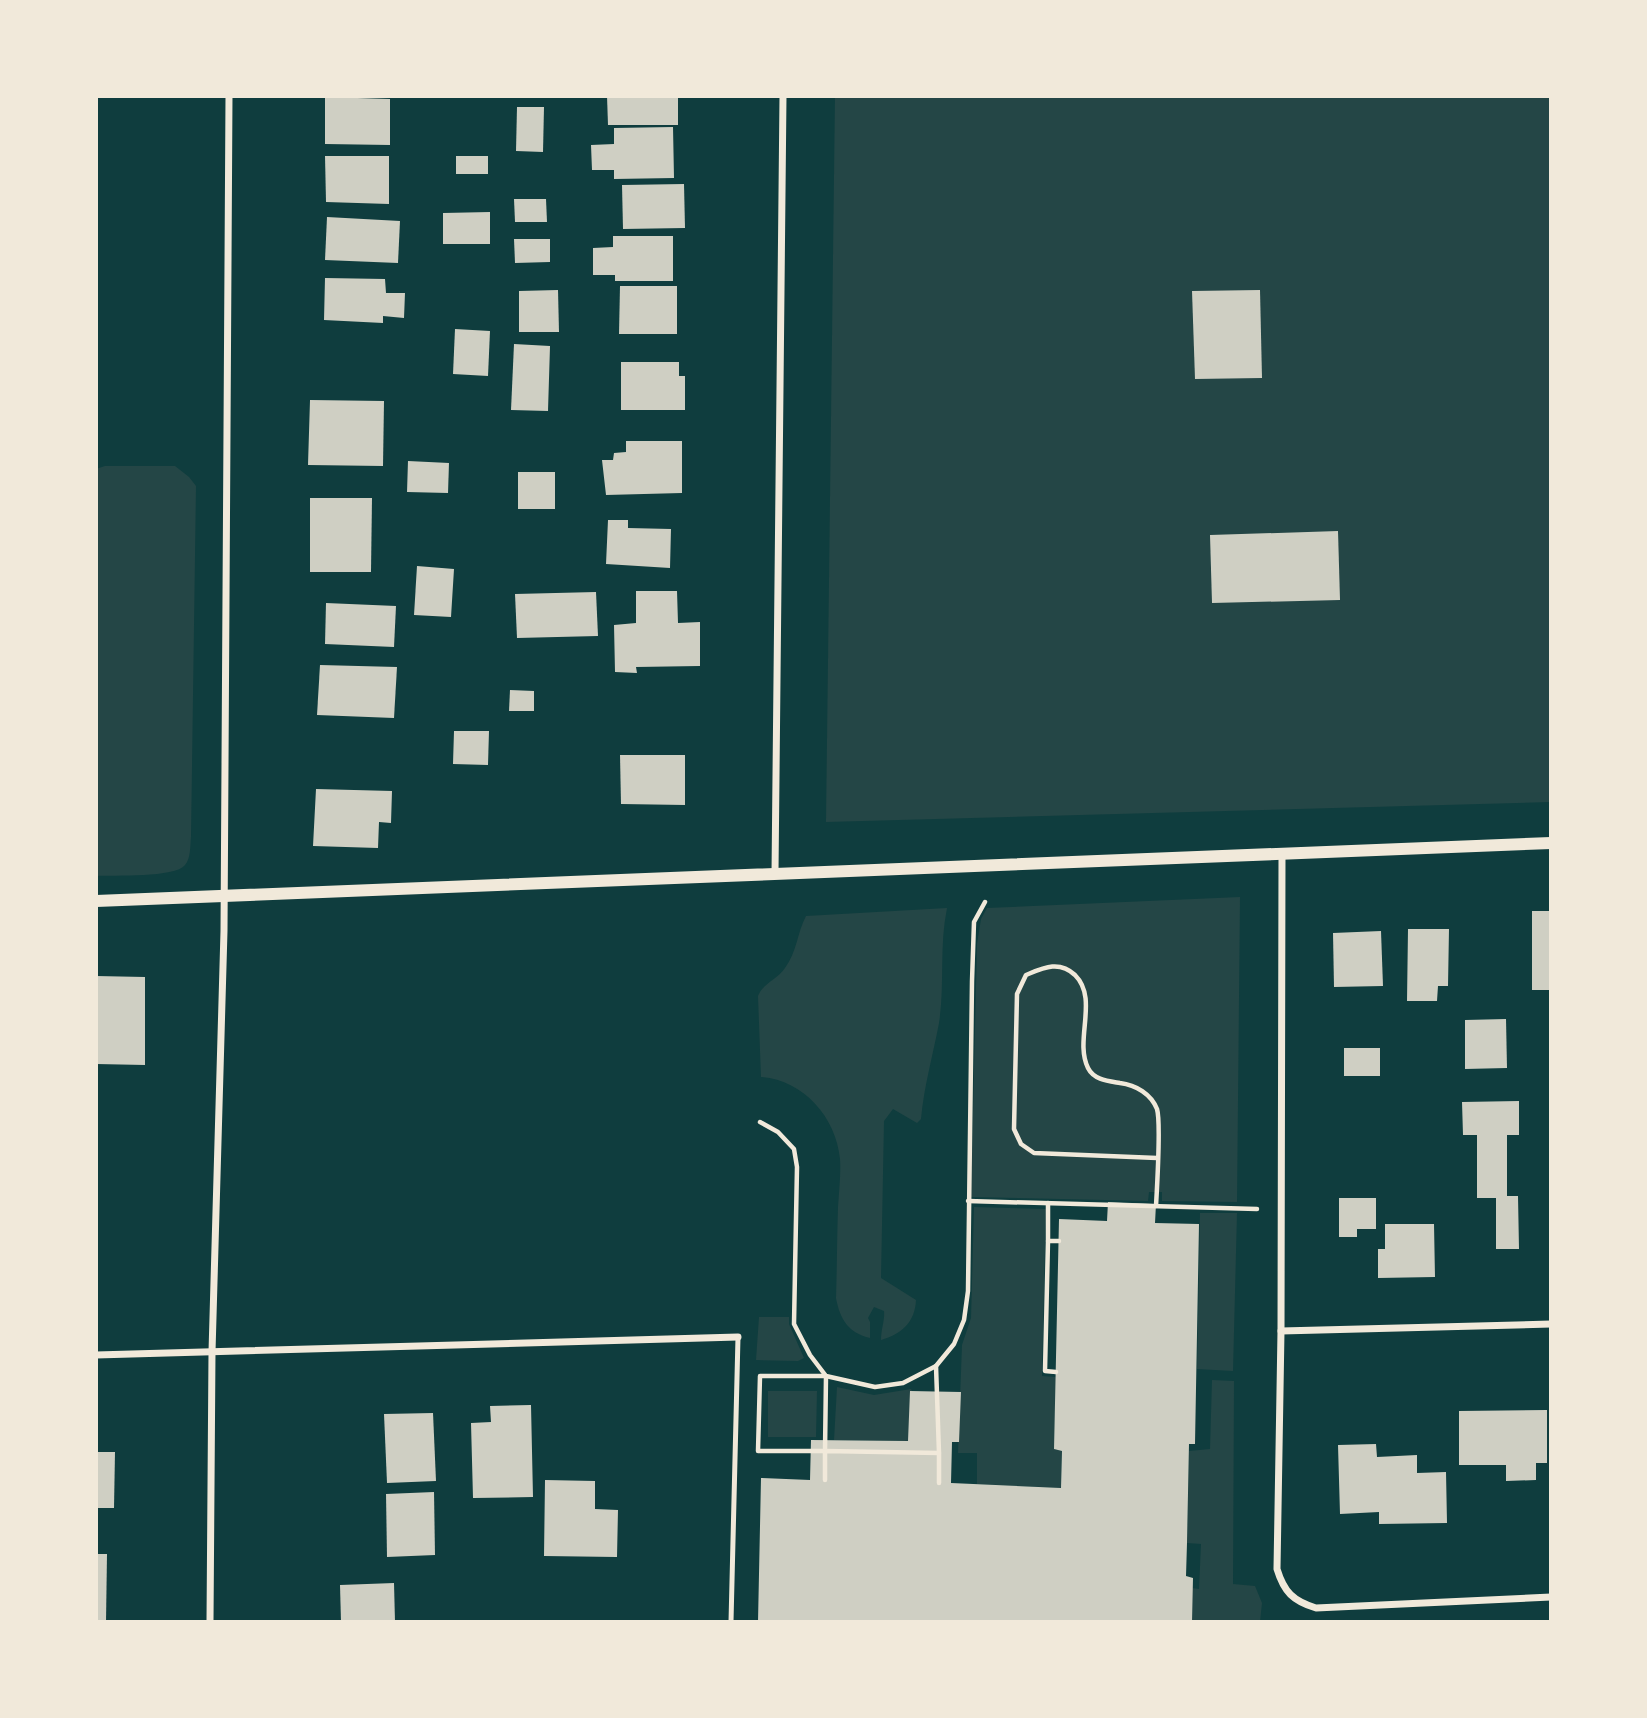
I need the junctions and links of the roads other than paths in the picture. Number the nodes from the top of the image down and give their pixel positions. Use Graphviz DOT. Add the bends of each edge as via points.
graph roads {
  1 [pos="229,96"];
  2 [pos="783,96"];
  3 [pos="1551,843"];
  4 [pos="1282,855"];
  5 [pos="775,873"];
  6 [pos="223,896"];
  7 [pos="96,901"];
  8 [pos="1551,1324"];
  9 [pos="1281,1331"];
  10 [pos="738,1337"];
  11 [pos="212,1352"];
  12 [pos="96,1355"];
  13 [pos="1551,1597"];
  14 [pos="211,1622"];
  15 [pos="731,1622"];
  1 -- 6 [label="street"];
  2 -- 5 [label="street"];
  3 -- 4 [label="street"];
  4 -- 5 [label="street"];
  4 -- 9 [label="street"];
  5 -- 6 [label="street"];
  6 -- 7 [label="street"];
  6 -- 11 [label="street"];
  8 -- 9 [label="street"];
  9 -- 13 [label="street" via="1278,1569 1287,1593 1316,1608"];
  10 -- 11 [label="street"];
  10 -- 15 [label="lane"];
  11 -- 12 [label="street"];
  11 -- 14 [label="street"];
}
